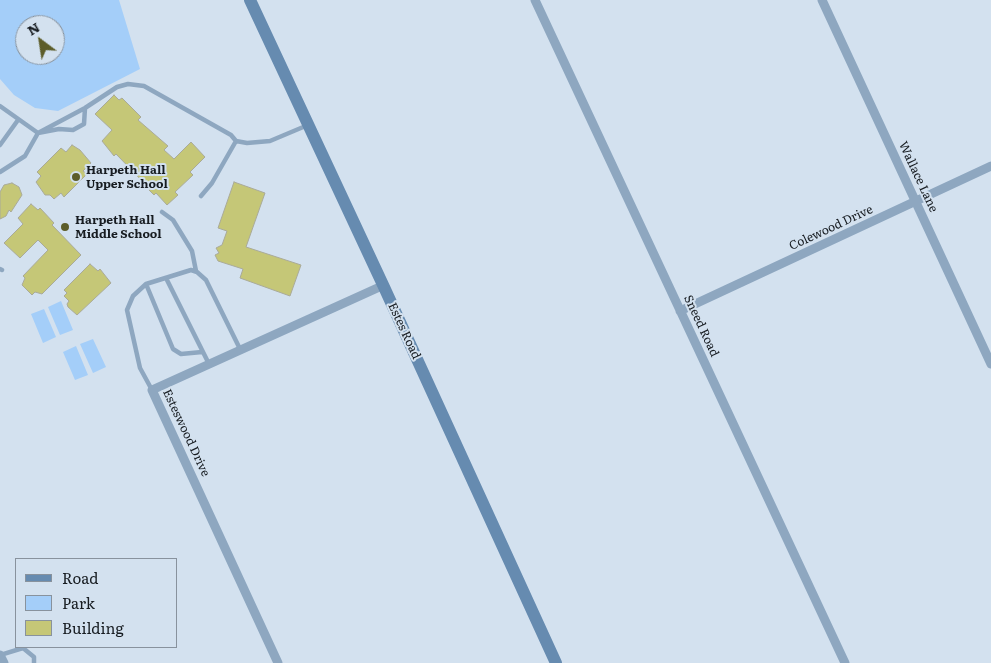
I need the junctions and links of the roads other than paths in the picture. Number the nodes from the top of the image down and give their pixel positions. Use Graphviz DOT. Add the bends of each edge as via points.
graph roads {
  1 [pos="250,0"];
  2 [pos="535,0"];
  3 [pos="822,0"];
  4 [pos="0,106"];
  5 [pos="85,108"];
  6 [pos="18,120"];
  7 [pos="308,124"];
  8 [pos="38,133"];
  9 [pos="236,141"];
  10 [pos="0,145"];
  11 [pos="991,166"];
  12 [pos="0,172"];
  13 [pos="201,196"];
  14 [pos="916,202"];
  15 [pos="162,212"];
  16 [pos="196,271"];
  17 [pos="166,278"];
  18 [pos="146,284"];
  19 [pos="384,285"];
  20 [pos="680,312"];
  21 [pos="241,351"];
  22 [pos="202,352"];
  23 [pos="209,364"];
  24 [pos="991,364"];
  25 [pos="152,390"];
  26 [pos="0,655"];
  27 [pos="4,663"];
  28 [pos="34,663"];
  29 [pos="278,663"];
  30 [pos="556,663"];
  31 [pos="845,663"];
  1 -- 7 [label="main road, Estes Road"];
  2 -- 20 [label="street, Sneed Road"];
  3 -- 14 [label="street, Wallace Lane"];
  4 -- 6 [label="lane"];
  5 -- 8 [label="lane"];
  5 -- 8 [label="lane" via="84,124 73,130"];
  5 -- 9 [label="lane" via="116,87 128,84 144,86 231,135"];
  6 -- 8 [label="lane"];
  6 -- 10 [label="lane"];
  7 -- 9 [label="lane" via="270,141"];
  7 -- 19 [label="main road, Estes Road"];
  8 -- 12 [label="lane" via="25,156"];
  9 -- 13 [label="lane"];
  11 -- 14 [label="street, Colewood Drive"];
  14 -- 20 [label="street, Colewood Drive"];
  14 -- 24 [label="street, Wallace Lane"];
  15 -- 16 [label="lane" via="173,220 192,251"];
  16 -- 17 [label="lane"];
  16 -- 21 [label="lane" via="206,280"];
  17 -- 18 [label="lane"];
  17 -- 22 [label="lane"];
  18 -- 22 [label="lane" via="173,349 181,354"];
  18 -- 25 [label="lane" via="133,296 127,310 140,368"];
  19 -- 21 [label="street, Esteswood Drive"];
  19 -- 30 [label="main road, Estes Road"];
  20 -- 31 [label="street, Sneed Road"];
  21 -- 23 [label="street, Esteswood Drive"];
  22 -- 23 [label="lane"];
  23 -- 25 [label="street, Esteswood Drive"];
  25 -- 29 [label="street, Esteswood Drive"];
  26 -- 27 [label="street"];
  26 -- 28 [label="lane" via="23,648 34,657"];
}
